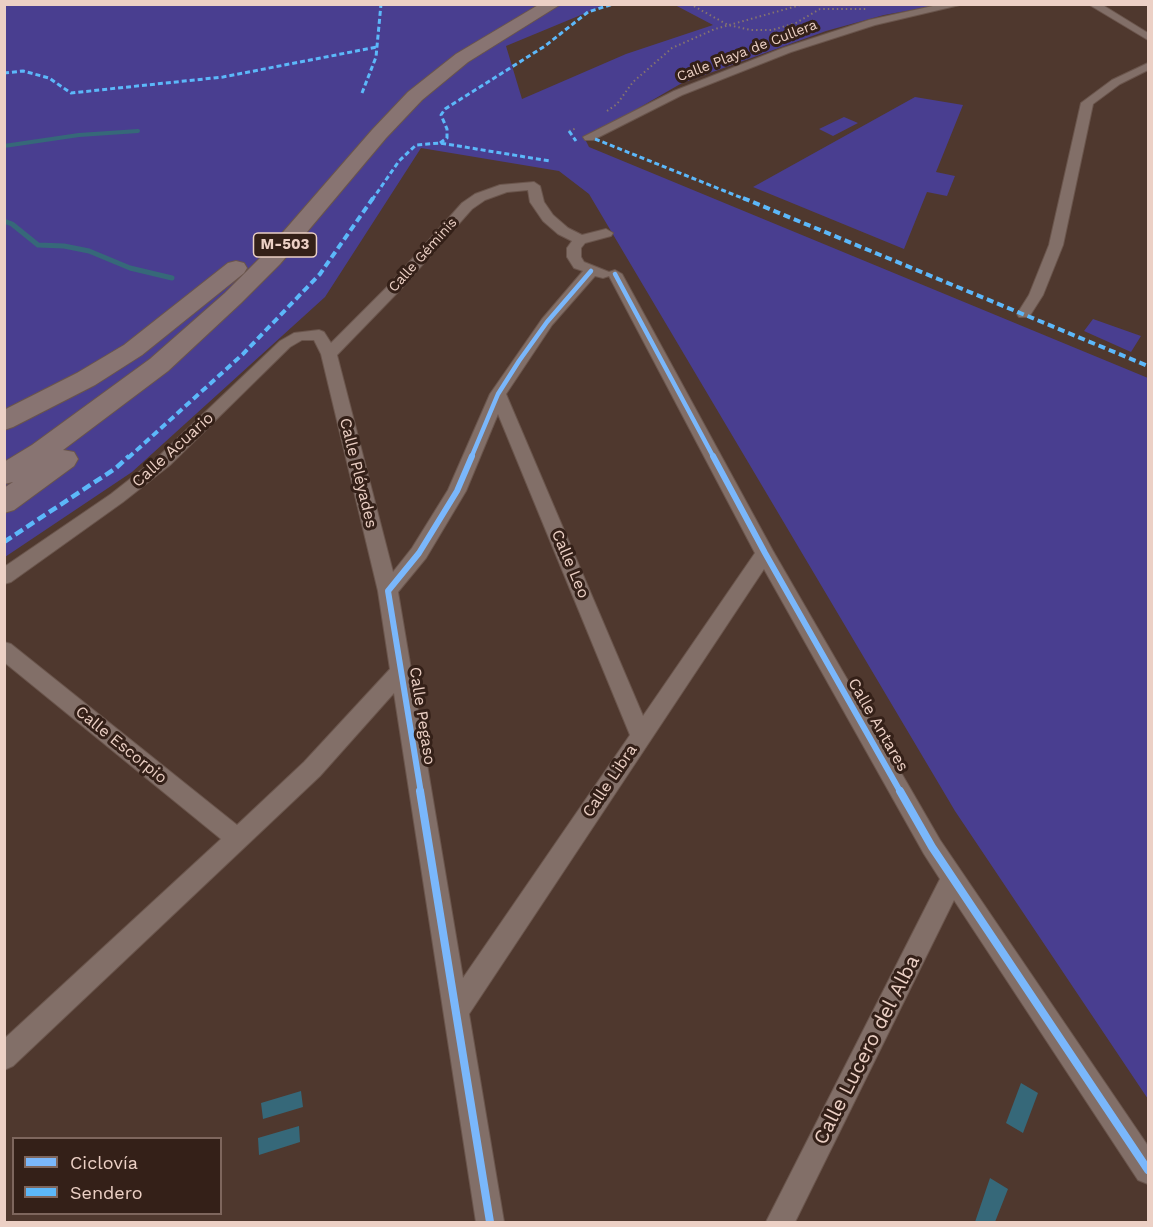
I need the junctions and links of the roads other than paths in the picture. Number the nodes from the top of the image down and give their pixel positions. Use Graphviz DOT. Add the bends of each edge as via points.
graph roads {
  1 [pos="531,4"];
  2 [pos="553,4"];
  3 [pos="959,4"];
  4 [pos="1094,4"];
  5 [pos="1149,37"];
  6 [pos="1149,66"];
  7 [pos="589,137"];
  8 [pos="305,223"];
  9 [pos="606,233"];
  10 [pos="265,237"];
  11 [pos="580,240"];
  12 [pos="591,271"];
  13 [pos="1024,314"];
  14 [pos="328,354"];
  15 [pos="498,394"];
  16 [pos="4,422"];
  17 [pos="4,450"];
  18 [pos="4,475"];
  19 [pos="4,503"];
  20 [pos="765,553"];
  21 [pos="4,577"];
  22 [pos="388,591"];
  23 [pos="4,650"];
  24 [pos="401,672"];
  25 [pos="641,735"];
  26 [pos="237,839"];
  27 [pos="953,878"];
  28 [pos="456,1011"];
  29 [pos="4,1057"];
  30 [pos="1149,1170"];
  31 [pos="490,1222"];
  32 [pos="780,1222"];
  1 -- 10 [label="highway, M-503" via="447,54 398,92"];
  2 -- 8 [label="highway, M-503" via="462,58 415,96"];
  3 -- 7 [label="street, Calle Playa de Cullera" via="873,22 787,50 678,93"];
  4 -- 5 [label="street"];
  6 -- 13 [label="street" via="1116,82 1087,103 1056,245"];
  8 -- 18 [label="highway, M-503" via="233,298 159,365 42,452"];
  8 -- 19 [label="highway, M-503" via="286,260 248,301 67,457"];
  9 -- 11 [label="street"];
  11 -- 12 [label="street" via="574,257"];
  11 -- 14 [label="street, Calle Géminis" via="548,218 537,202 534,186 505,188 480,197 467,206"];
  12 -- 15 [label="street" via="547,322"];
  12 -- 20 [label="street, Calle Antares" via="622,273"];
  14 -- 21 [label="street, Calle Acuario" via="319,335 298,336 285,344 164,461"];
  14 -- 22 [label="street, Calle Pléyades"];
  15 -- 22 [label="street" via="458,491 419,553"];
  15 -- 25 [label="street, Calle Leo"];
  16 -- 17 [label="highway, M-503" via="133,350 244,260 134,360"];
  20 -- 25 [label="street, Calle Libra"];
  20 -- 27 [label="street, Calle Antares"];
  22 -- 24 [label="street, Calle Pegaso"];
  23 -- 26 [label="street, Calle Escorpio"];
  24 -- 26 [label="street, Calle Pegaso" via="312,769"];
  24 -- 28 [label="street, Calle Pegaso"];
  25 -- 28 [label="street, Calle Libra"];
  26 -- 29 [label="street, Calle Pegaso"];
  27 -- 30 [label="street, Calle Antares"];
  27 -- 32 [label="street, Calle Lucero del Alba"];
  28 -- 31 [label="street, Calle Pegaso"];
}
